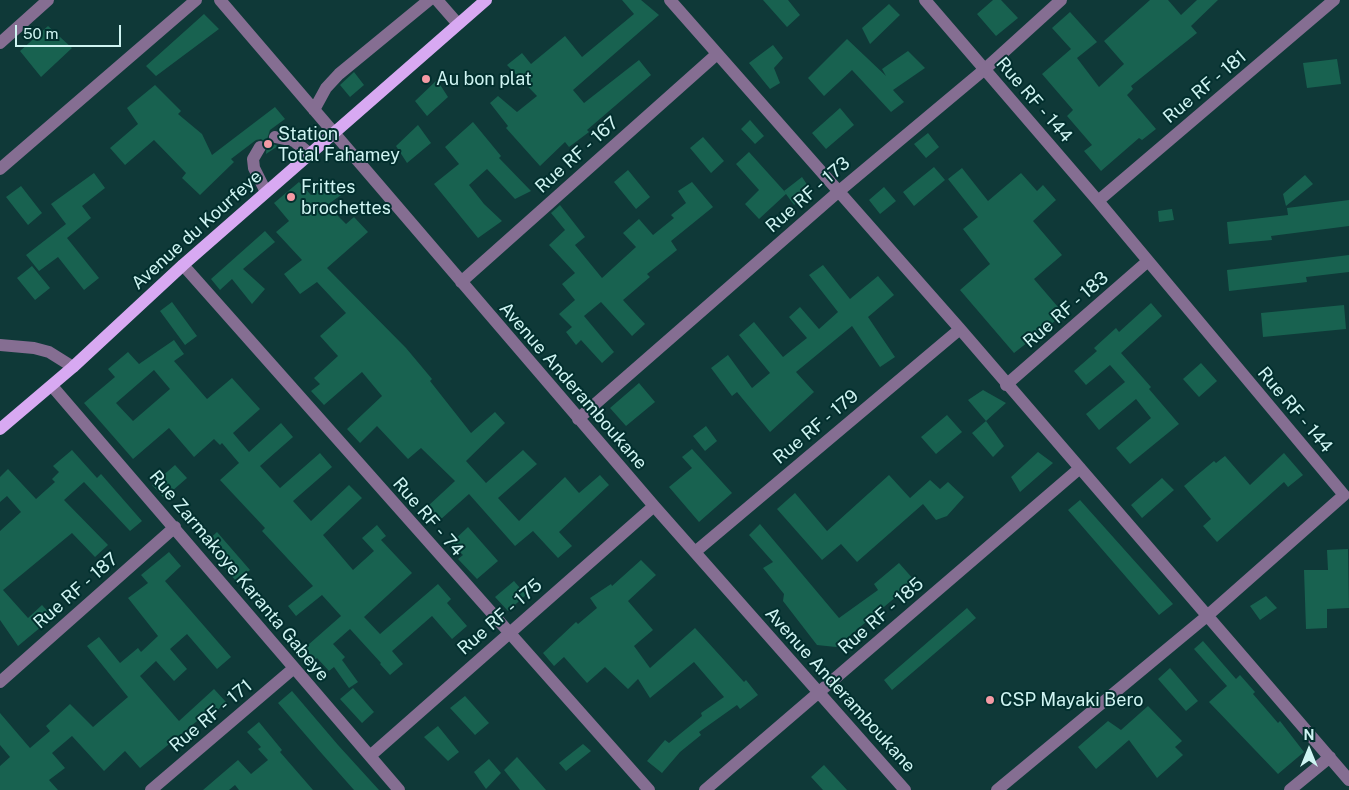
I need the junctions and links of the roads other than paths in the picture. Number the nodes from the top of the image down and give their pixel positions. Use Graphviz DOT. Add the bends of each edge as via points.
graph roads {
  1 [pos="48,0"];
  2 [pos="196,0"];
  3 [pos="220,0"];
  4 [pos="429,0"];
  5 [pos="437,0"];
  6 [pos="486,0"];
  7 [pos="670,0"];
  8 [pos="925,0"];
  9 [pos="1061,0"];
  10 [pos="1334,0"];
  11 [pos="458,24"];
  12 [pos="0,44"];
  13 [pos="717,54"];
  14 [pos="985,69"];
  15 [pos="314,110"];
  16 [pos="334,133"];
  17 [pos="275,137"];
  18 [pos="260,146"];
  19 [pos="310,154"];
  20 [pos="0,169"];
  21 [pos="266,192"];
  22 [pos="838,192"];
  23 [pos="1098,201"];
  24 [pos="1148,261"];
  25 [pos="183,265"];
  26 [pos="461,282"];
  27 [pos="960,329"];
  28 [pos="0,345"];
  29 [pos="73,367"];
  30 [pos="1006,385"];
  31 [pos="52,386"];
  32 [pos="578,419"];
  33 [pos="0,429"];
  34 [pos="1080,468"];
  35 [pos="1346,495"];
  36 [pos="654,506"];
  37 [pos="175,527"];
  38 [pos="695,552"];
  39 [pos="1207,616"];
  40 [pos="508,633"];
  41 [pos="294,668"];
  42 [pos="0,682"];
  43 [pos="819,693"];
  44 [pos="370,756"];
  45 [pos="1330,757"];
  46 [pos="1349,780"];
  47 [pos="151,790"];
  48 [pos="398,790"];
  49 [pos="649,790"];
  50 [pos="705,790"];
  51 [pos="905,790"];
  52 [pos="997,790"];
  53 [pos="1290,790"];
  1 -- 12 [label="street"];
  2 -- 20 [label="street"];
  3 -- 15 [label="street, Avenue Anderamboukane"];
  4 -- 15 [label="street" via="339,74 326,88"];
  5 -- 11 [label="street"];
  6 -- 11 [label="main road, Avenue du Kourfeye"];
  7 -- 13 [label="street"];
  8 -- 14 [label="street, Rue RF - 144"];
  9 -- 14 [label="street, Rue RF - 173"];
  10 -- 23 [label="street, Rue RF - 181"];
  11 -- 16 [label="main road, Avenue du Kourfeye"];
  13 -- 22 [label="street"];
  13 -- 26 [label="street, Rue RF - 167"];
  14 -- 22 [label="street, Rue RF - 173"];
  14 -- 23 [label="street, Rue RF - 144"];
  15 -- 16 [label="street, Avenue Anderamboukane"];
  16 -- 19 [label="main road, Avenue du Kourfeye"];
  16 -- 26 [label="street, Avenue Anderamboukane"];
  17 -- 19 [label="street" via="294,141"];
  18 -- 21 [label="street" via="252,159"];
  19 -- 21 [label="main road, Avenue du Kourfeye"];
  21 -- 25 [label="main road, Avenue du Kourfeye"];
  22 -- 27 [label="street"];
  22 -- 32 [label="street, Rue RF - 173"];
  23 -- 24 [label="street, Rue RF - 144"];
  24 -- 30 [label="street, Rue RF - 183"];
  24 -- 35 [label="street, Rue RF - 144"];
  25 -- 29 [label="main road, Avenue du Kourfeye"];
  25 -- 40 [label="street, Rue RF - 74"];
  26 -- 32 [label="street, Avenue Anderamboukane"];
  27 -- 30 [label="street"];
  27 -- 38 [label="street, Rue RF - 179"];
  28 -- 29 [label="street" via="49,352"];
  29 -- 31 [label="main road, Avenue du Kourfeye"];
  30 -- 34 [label="street"];
  31 -- 33 [label="main road, Avenue du Kourfeye"];
  31 -- 37 [label="street, Rue Zarmakoye Karanta Gabeye"];
  32 -- 36 [label="street, Avenue Anderamboukane"];
  34 -- 39 [label="street"];
  34 -- 43 [label="street, Rue RF - 185"];
  35 -- 39 [label="street, Rue RF - 144"];
  36 -- 38 [label="street, Avenue Anderamboukane"];
  36 -- 40 [label="street, Rue RF - 175"];
  37 -- 41 [label="street, Rue Zarmakoye Karanta Gabeye"];
  37 -- 42 [label="street, Rue RF - 187"];
  38 -- 43 [label="street, Avenue Anderamboukane"];
  39 -- 45 [label="street"];
  39 -- 52 [label="street, Rue RF - 144"];
  40 -- 44 [label="street, Rue RF - 175"];
  40 -- 49 [label="street, Rue RF - 74"];
  41 -- 44 [label="street, Rue Zarmakoye Karanta Gabeye"];
  41 -- 47 [label="street, Rue RF - 171"];
  43 -- 50 [label="street, Rue RF - 185"];
  43 -- 51 [label="street, Avenue Anderamboukane"];
  44 -- 48 [label="street, Rue Zarmakoye Karanta Gabeye"];
  45 -- 46 [label="street"];
  45 -- 53 [label="street"];
}
